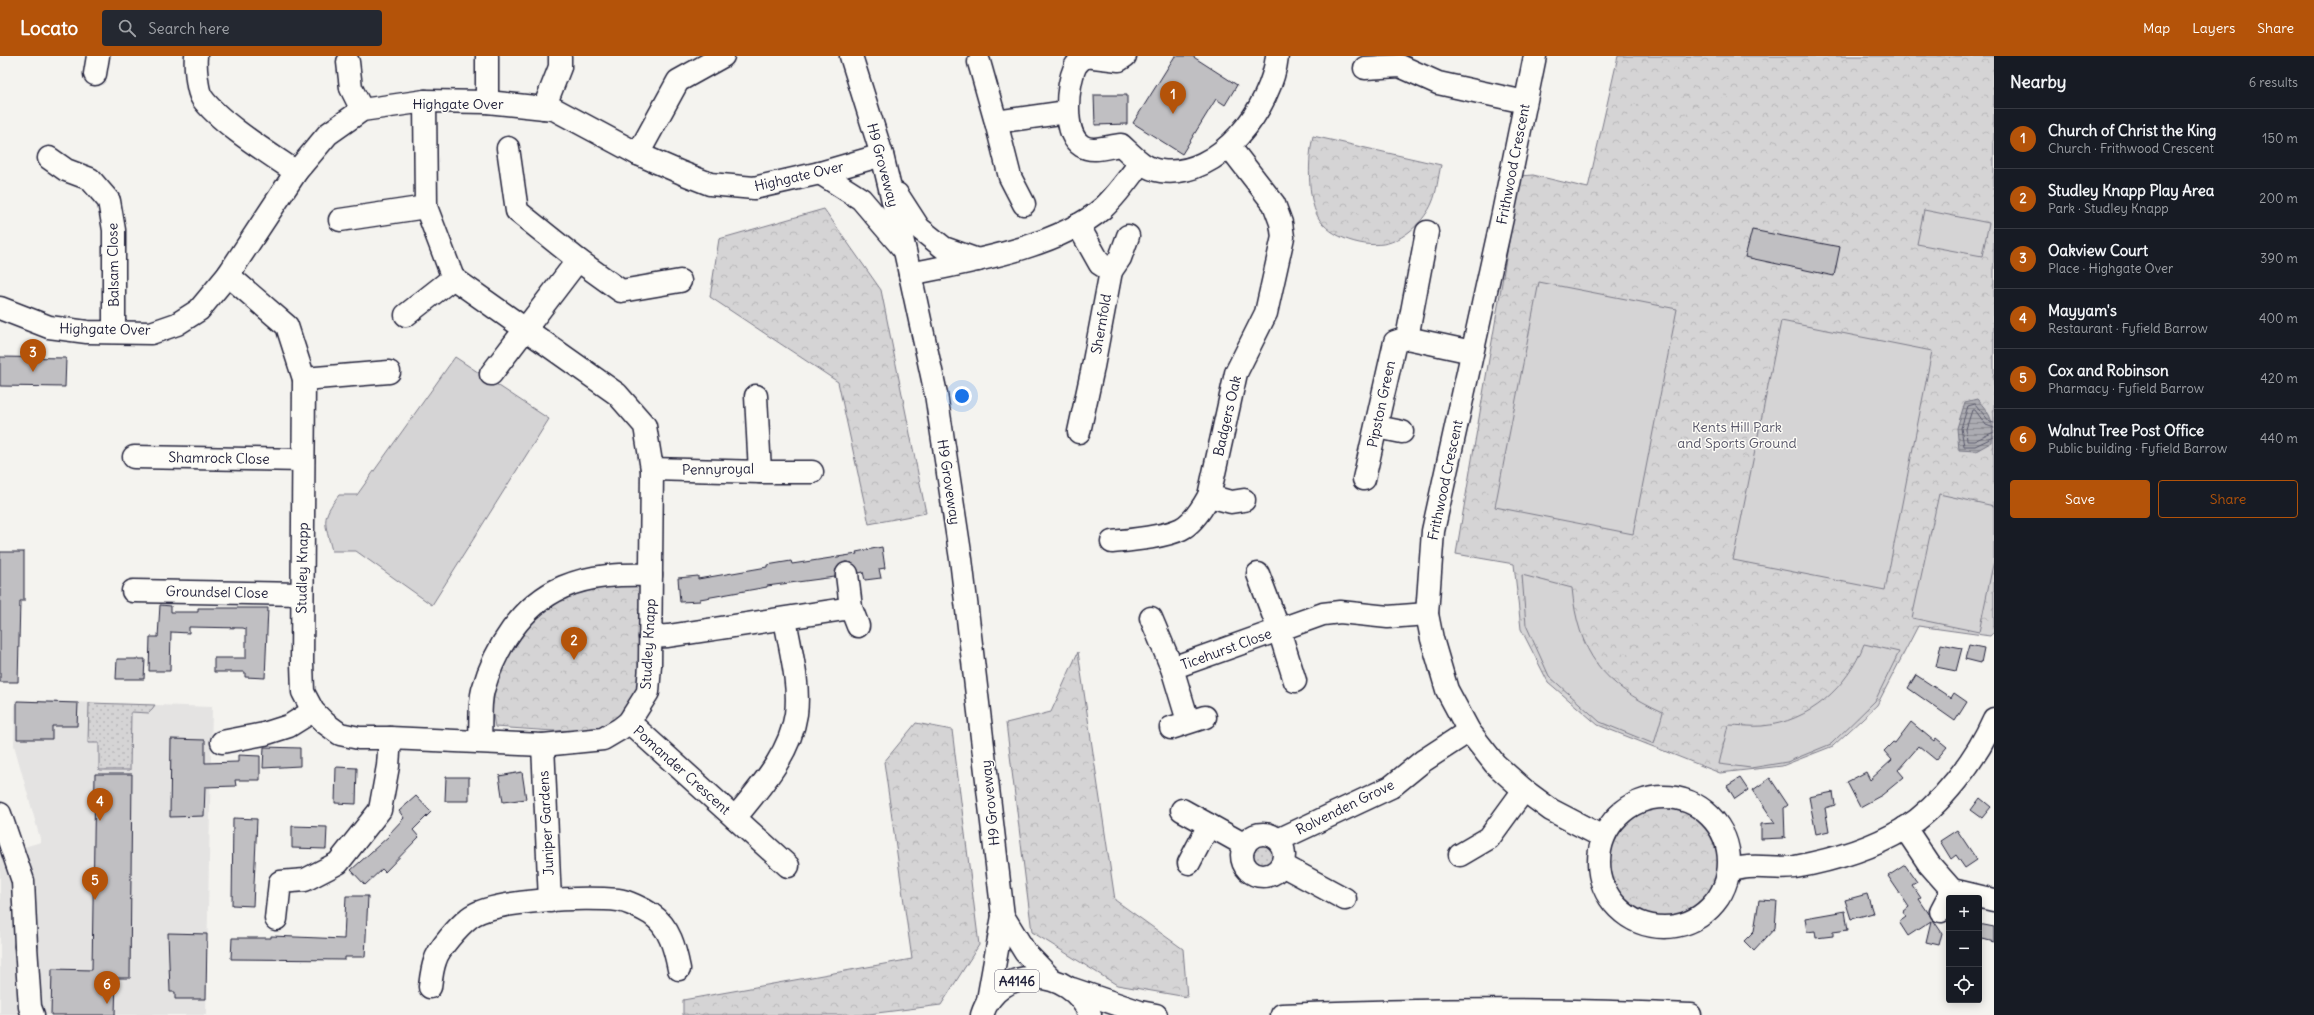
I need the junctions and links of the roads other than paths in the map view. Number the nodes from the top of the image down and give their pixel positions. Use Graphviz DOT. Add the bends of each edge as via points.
graph roads {
  1 [pos="196,56"];
  2 [pos="487,56"];
  3 [pos="560,56"];
  4 [pos="723,56"];
  5 [pos="851,56"];
  6 [pos="1124,56"];
  7 [pos="1277,56"];
  8 [pos="1535,56"];
  9 [pos="348,62"];
  10 [pos="979,62"];
  11 [pos="1365,68"];
  12 [pos="425,101"];
  13 [pos="487,102"];
  14 [pos="1525,102"];
  15 [pos="544,108"];
  16 [pos="362,110"];
  17 [pos="1067,112"];
  18 [pos="996,122"];
  19 [pos="1229,146"];
  20 [pos="508,148"];
  21 [pos="638,154"];
  22 [pos="882,155"];
  23 [pos="49,158"];
  24 [pos="1140,163"];
  25 [pos="296,172"];
  26 [pos="820,173"];
  27 [pos="888,180"];
  28 [pos="1024,204"];
  29 [pos="426,207"];
  30 [pos="340,220"];
  31 [pos="1078,225"];
  32 [pos="1427,232"];
  33 [pos="1128,236"];
  34 [pos="905,251"];
  35 [pos="578,260"];
  36 [pos="978,260"];
  37 [pos="1110,271"];
  38 [pos="910,274"];
  39 [pos="228,276"];
  40 [pos="453,278"];
  41 [pos="680,280"];
  42 [pos="0,308"];
  43 [pos="406,315"];
  44 [pos="524,328"];
  45 [pos="114,332"];
  46 [pos="1407,338"];
  47 [pos="1472,352"];
  48 [pos="389,372"];
  49 [pos="491,374"];
  50 [pos="304,379"];
  51 [pos="756,396"];
  52 [pos="1377,427"];
  53 [pos="1079,432"];
  54 [pos="1402,432"];
  55 [pos="134,457"];
  56 [pos="304,460"];
  57 [pos="652,469"];
  58 [pos="760,472"];
  59 [pos="812,472"];
  60 [pos="1364,479"];
  61 [pos="1209,496"];
  62 [pos="1244,500"];
  63 [pos="1112,542"];
  64 [pos="847,574"];
  65 [pos="1258,574"];
  66 [pos="651,575"];
  67 [pos="133,591"];
  68 [pos="301,594"];
  69 [pos="1427,614"];
  70 [pos="1151,618"];
  71 [pos="785,620"];
  72 [pos="1279,630"];
  73 [pos="650,636"];
  74 [pos="1172,668"];
  75 [pos="1296,681"];
  76 [pos="313,711"];
  77 [pos="1994,719"];
  78 [pos="629,722"];
  79 [pos="1188,722"];
  80 [pos="1469,731"];
  81 [pos="390,738"];
  82 [pos="480,741"];
  83 [pos="222,742"];
  84 [pos="544,745"];
  85 [pos="1524,790"];
  86 [pos="1182,810"];
  87 [pos="0,814"];
  88 [pos="735,818"];
  89 [pos="1209,825"];
  90 [pos="1905,828"];
  91 [pos="1603,837"];
  92 [pos="1278,840"];
  93 [pos="1245,845"];
  94 [pos="1455,857"];
  95 [pos="1189,863"];
  96 [pos="1282,865"];
  97 [pos="788,866"];
  98 [pos="1730,872"];
  99 [pos="1952,890"];
  100 [pos="1345,899"];
  101 [pos="1994,900"];
  102 [pos="550,901"];
  103 [pos="1941,911"];
  104 [pos="1003,916"];
  105 [pos="276,919"];
  106 [pos="679,970"];
  107 [pos="1052,978"];
  108 [pos="430,988"];
  109 [pos="1072,989"];
  110 [pos="980,1009"];
  111 [pos="30,1012"];
  112 [pos="1090,1015"];
  113 [pos="1156,1015"];
  114 [pos="1282,1015"];
  115 [pos="1690,1015"];
  1 -- 25 [label="main road" via="201,97 220,116"];
  2 -- 13 [label="main road"];
  3 -- 15 [label="main road" via="560,67"];
  4 -- 21 [label="main road" via="678,81"];
  5 -- 22 [label="main road, H9 Groveway"];
  6 -- 17 [label="main road" via="1119,60 1085,56 1075,66"];
  7 -- 19 [label="main road" via="1267,93 1251,122"];
  8 -- 14 [label="main road, Frithwood Crescent"];
  9 -- 16 [label="main road" via="351,88"];
  10 -- 18 [label="main road"];
  11 -- 14 [label="main road" via="1400,66 1438,83"];
  12 -- 13 [label="main road, Highgate Over"];
  12 -- 16 [label="main road, Highgate Over"];
  12 -- 29 [label="main road"];
  13 -- 15 [label="main road, Highgate Over"];
  14 -- 47 [label="main road, Frithwood Crescent"];
  15 -- 21 [label="main road, Highgate Over" via="554,109"];
  16 -- 25 [label="main road, Highgate Over" via="328,134"];
  17 -- 18 [label="main road"];
  17 -- 24 [label="main road" via="1074,139 1083,147 1095,150 1121,145"];
  18 -- 28 [label="main road" via="1010,177"];
  19 -- 24 [label="main road" via="1204,163 1180,171 1160,171"];
  19 -- 61 [label="main road, Badgers Oak" via="1274,204 1283,237 1266,314 1236,373"];
  20 -- 35 [label="main road" via="517,211"];
  21 -- 26 [label="main road, Highgate Over" via="710,184 754,188"];
  22 -- 26 [label="main road, Highgate Over"];
  22 -- 27 [label="main road, H9 Groveway"];
  23 -- 45 [label="main road, Balsam Close" via="66,170 90,179 109,202 114,230"];
  24 -- 31 [label="main road" via="1102,208"];
  25 -- 39 [label="main road, Highgate Over"];
  26 -- 34 [label="main road" via="861,199"];
  27 -- 34 [label="main road, H9 Groveway"];
  27 -- 36 [label="main road" via="919,228 944,248"];
  29 -- 30 [label="main road"];
  29 -- 40 [label="main road"];
  31 -- 36 [label="main road" via="994,257"];
  31 -- 37 [label="main road" via="1100,264"];
  32 -- 46 [label="main road" via="1414,253"];
  33 -- 37 [label="main road" via="1120,258"];
  34 -- 38 [label="main road, H9 Groveway"];
  35 -- 41 [label="main road" via="621,291"];
  35 -- 44 [label="main road"];
  36 -- 38 [label="main road"];
  37 -- 53 [label="main road, Shernfold"];
  38 -- 104 [label="main road, H9 Groveway" via="936,394 961,559"];
  39 -- 45 [label="main road, Highgate Over" via="199,310 177,324 151,333"];
  39 -- 50 [label="main road, Studley Knapp" via="287,326"];
  40 -- 43 [label="main road"];
  40 -- 44 [label="main road, Studley Knapp"];
  42 -- 45 [label="main road, Highgate Over" via="49,328"];
  44 -- 49 [label="main road"];
  44 -- 57 [label="main road, Studley Knapp" via="617,394 645,426"];
  46 -- 47 [label="main road"];
  46 -- 52 [label="main road, Pipston Green" via="1395,342"];
  47 -- 69 [label="main road, Frithwood Crescent" via="1433,531"];
  48 -- 50 [label="main road"];
  50 -- 56 [label="main road, Studley Knapp"];
  51 -- 58 [label="main road, Pennyroyal"];
  52 -- 54 [label="main road"];
  52 -- 60 [label="main road, Pipston Green"];
  55 -- 56 [label="main road, Shamrock Close"];
  56 -- 68 [label="main road, Studley Knapp"];
  57 -- 58 [label="main road, Pennyroyal"];
  57 -- 66 [label="main road, Studley Knapp"];
  58 -- 59 [label="main road"];
  61 -- 62 [label="main road" via="1231,502"];
  61 -- 63 [label="main road, Badgers Oak" via="1201,510 1181,529"];
  64 -- 71 [label="main road" via="855,617"];
  65 -- 72 [label="main road, Ticehurst Close"];
  66 -- 73 [label="main road, Studley Knapp"];
  66 -- 82 [label="main road" via="595,577 563,587 537,603 514,625 497,654 482,691"];
  67 -- 68 [label="main road, Groundsel Close"];
  68 -- 76 [label="main road, Studley Knapp" via="303,692"];
  69 -- 72 [label="main road, Ticehurst Close" via="1388,617 1340,612 1323,614"];
  69 -- 80 [label="main road, Frithwood Crescent" via="1447,690"];
  70 -- 74 [label="main road, Ticehurst Close"];
  71 -- 73 [label="main road" via="668,636"];
  71 -- 88 [label="main road, Pomander Crescent" via="796,686 794,720 780,760"];
  72 -- 74 [label="main road, Ticehurst Close"];
  72 -- 75 [label="main road, Ticehurst Close"];
  73 -- 78 [label="main road, Studley Knapp" via="648,692"];
  74 -- 79 [label="main road, Ticehurst Close"];
  76 -- 81 [label="main road, Studley Knapp" via="340,734 359,738"];
  76 -- 83 [label="main road" via="289,726"];
  77 -- 90 [label="main road" via="1973,759 1938,800"];
  78 -- 84 [label="main road, Studley Knapp" via="603,739"];
  78 -- 88 [label="main road, Pomander Crescent"];
  80 -- 85 [label="main road, Frithwood Crescent" via="1495,764"];
  80 -- 92 [label="main road, Rolvenden Grove" via="1391,787"];
  81 -- 82 [label="main road, Studley Knapp"];
  81 -- 105 [label="main road" via="380,810 338,863 305,880 280,882"];
  82 -- 84 [label="main road, Studley Knapp"];
  84 -- 102 [label="main road, Juniper Gardens"];
  85 -- 91 [label="main road, Frithwood Crescent" via="1551,810"];
  85 -- 94 [label="main road" via="1489,838"];
  86 -- 89 [label="main road"];
  87 -- 111 [label="main road" via="22,881"];
  88 -- 97 [label="main road"];
  89 -- 93 [label="main road"];
  89 -- 95 [label="main road"];
  90 -- 98 [label="main road" via="1869,846 1826,861 1787,868 1738,868"];
  90 -- 99 [label="main road" via="1929,864"];
  91 -- 98 [label="main road" via="1613,821 1626,808 1642,800 1660,796 1679,798 1698,805 1715,819 1724,834 1730,855"];
  91 -- 98 [label="main road" via="1599,859 1601,881 1611,900 1627,916 1647,925 1669,928 1690,923 1709,911 1722,893"];
  92 -- 93 [label="main road, Rolvenden Grove" via="1261,834"];
  92 -- 96 [label="main road, Rolvenden Grove" via="1284,852"];
  93 -- 96 [label="main road" via="1242,858 1253,874 1266,876"];
  96 -- 100 [label="main road"];
  99 -- 101 [label="main road"];
  99 -- 103 [label="main road"];
  102 -- 106 [label="main road" via="619,900 652,914 674,943"];
  102 -- 108 [label="main road" via="489,908 470,917 435,959"];
  104 -- 107 [label="main road, H9 Groveway" via="1025,952"];
  104 -- 110 [label="main road, H9 Groveway"];
  107 -- 109 [label="main road, A4146"];
  107 -- 110 [label="main road, A4146" via="1028,977 1006,984"];
  109 -- 112 [label="main road, A4146" via="1086,1005"];
  109 -- 113 [label="main road, A4146"];
  114 -- 115 [label="main road" via="1360,1011 1495,1010"];
}
